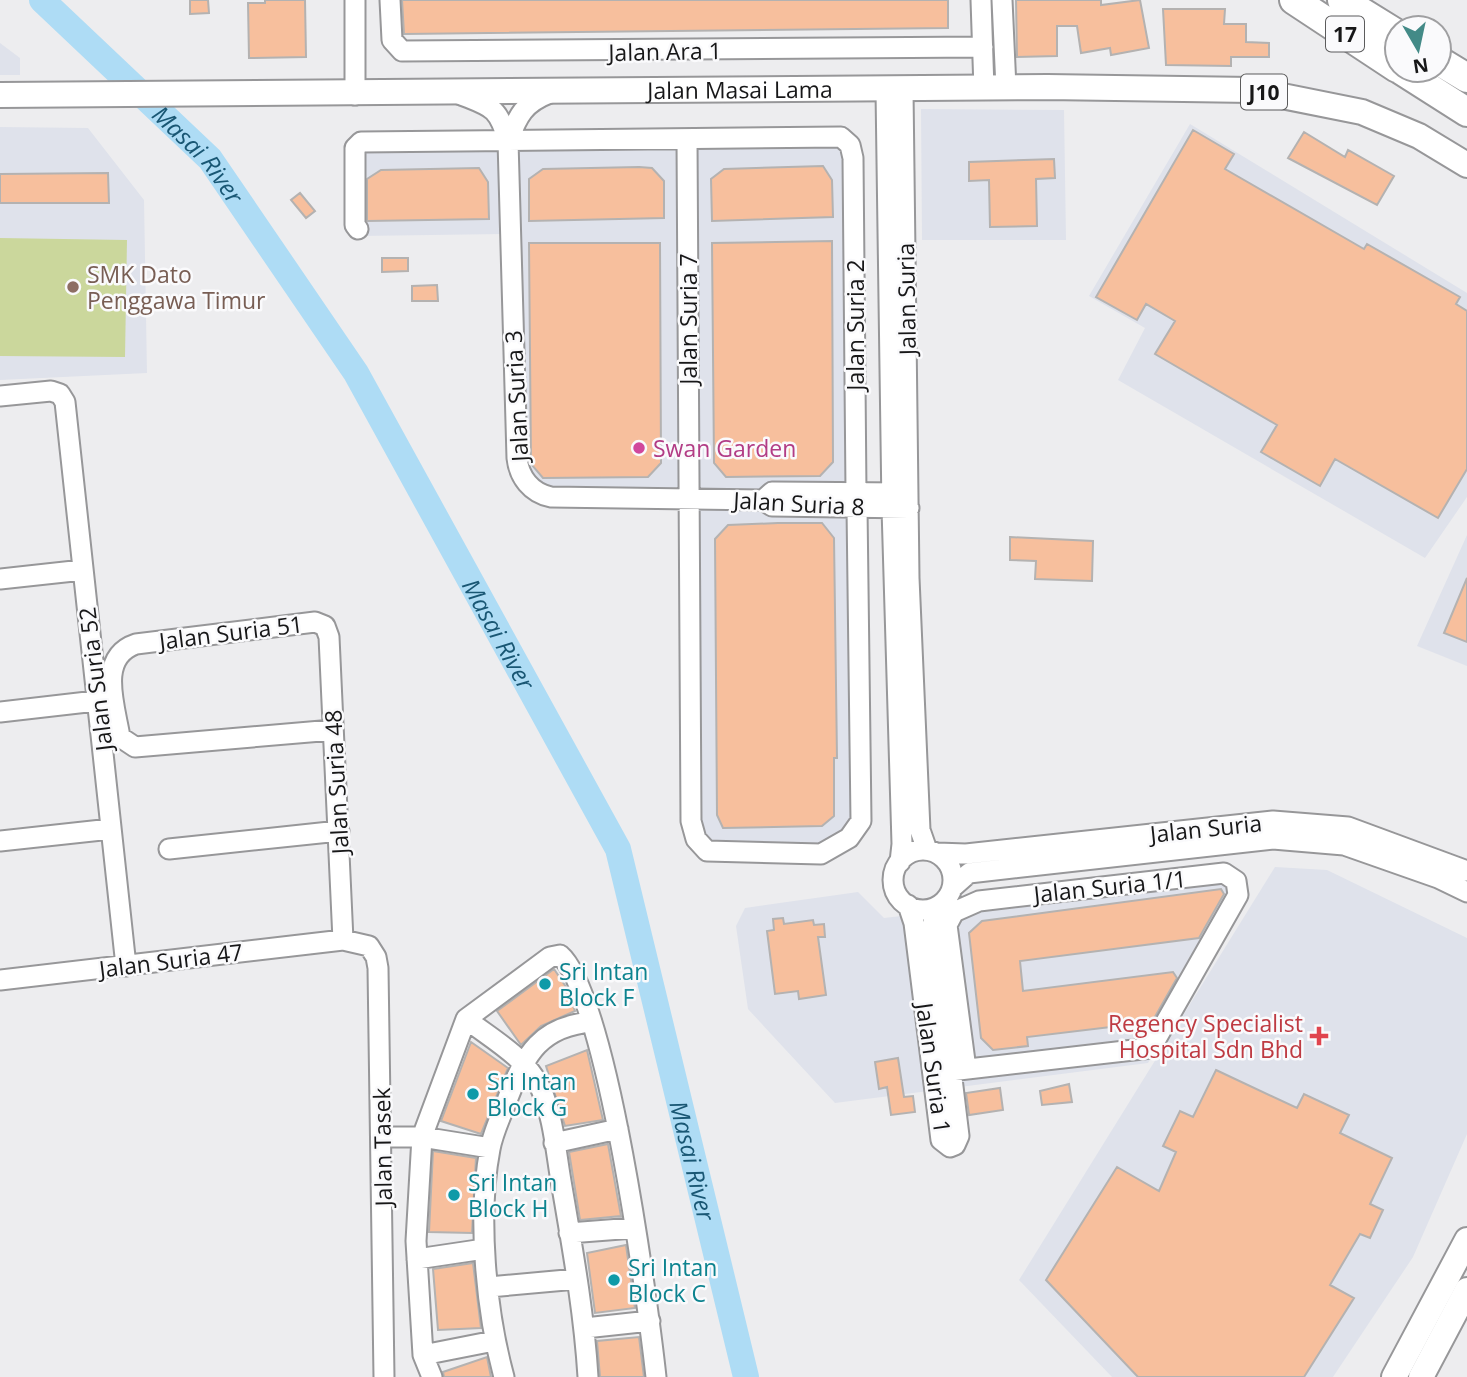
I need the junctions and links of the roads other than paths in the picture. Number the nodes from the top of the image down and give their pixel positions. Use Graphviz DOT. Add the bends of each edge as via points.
graph roads {
  1 [pos="355,0"];
  2 [pos="390,0"];
  3 [pos="981,0"];
  4 [pos="1002,0"];
  5 [pos="1294,0"];
  6 [pos="1342,0"];
  7 [pos="1383,25"];
  8 [pos="983,47"];
  9 [pos="1383,58"];
  10 [pos="1422,84"];
  11 [pos="995,88"];
  12 [pos="894,90"];
  13 [pos="456,93"];
  14 [pos="550,93"];
  15 [pos="355,94"];
  16 [pos="0,95"];
  17 [pos="1462,110"];
  18 [pos="687,139"];
  19 [pos="508,141"];
  20 [pos="1467,165"];
  21 [pos="358,229"];
  22 [pos="0,396"];
  23 [pos="689,499"];
  24 [pos="857,500"];
  25 [pos="901,500"];
  26 [pos="83,570"];
  27 [pos="0,579"];
  28 [pos="325,626"];
  29 [pos="102,677"];
  30 [pos="96,701"];
  31 [pos="0,712"];
  32 [pos="333,730"];
  33 [pos="861,821"];
  34 [pos="111,829"];
  35 [pos="339,831"];
  36 [pos="0,841"];
  37 [pos="169,849"];
  38 [pos="932,852"];
  39 [pos="900,862"];
  40 [pos="1069,862"];
  41 [pos="1467,871"];
  42 [pos="952,888"];
  43 [pos="1467,892"];
  44 [pos="1024,896"];
  45 [pos="940,904"];
  46 [pos="908,905"];
  47 [pos="343,940"];
  48 [pos="126,966"];
  49 [pos="0,980"];
  50 [pos="466,1019"];
  51 [pos="592,1022"];
  52 [pos="522,1061"];
  53 [pos="950,1071"];
  54 [pos="618,1129"];
  55 [pos="382,1137"];
  56 [pos="422,1137"];
  57 [pos="554,1143"];
  58 [pos="490,1148"];
  59 [pos="634,1228"];
  60 [pos="569,1233"];
  61 [pos="1467,1240"];
  62 [pos="484,1249"];
  63 [pos="417,1259"];
  64 [pos="577,1279"];
  65 [pos="489,1287"];
  66 [pos="1467,1290"];
  67 [pos="650,1321"];
  68 [pos="585,1328"];
  69 [pos="494,1341"];
  70 [pos="423,1355"];
  71 [pos="384,1377"];
  72 [pos="432,1377"];
  73 [pos="504,1377"];
  74 [pos="588,1377"];
  75 [pos="656,1377"];
  76 [pos="1394,1377"];
  77 [pos="1421,1377"];
  1 -- 15 [label="street"];
  2 -- 8 [label="street, Jalan Ara 1" via="392,40 402,51"];
  3 -- 8 [label="street"];
  4 -- 11 [label="street"];
  5 -- 9 [label="highway, 17"];
  6 -- 7 [label="highway, 17"];
  8 -- 11 [label="street"];
  10 -- 17 [label="highway, 17"];
  11 -- 12 [label="main road, Jalan Masai Lama / J10"];
  11 -- 20 [label="main road, Jalan Masai Lama / J10" via="1252,90 1362,112 1419,136"];
  12 -- 14 [label="main road, Jalan Masai Lama / J10"];
  12 -- 25 [label="street, Jalan Suria"];
  12 -- 25 [label="street, Jalan Suria" via="891,432"];
  13 -- 14 [label="main road, Jalan Masai Lama / J10"];
  13 -- 15 [label="main road, Jalan Masai Lama / J10"];
  13 -- 19 [label="street, Jalan Suria 3" via="493,109 501,117"];
  14 -- 19 [label="street" via="531,100 522,110"];
  15 -- 16 [label="main road, Jalan Masai Lama / J10"];
  18 -- 19 [label="street"];
  18 -- 23 [label="street, Jalan Suria 7"];
  18 -- 24 [label="street, Jalan Suria 2" via="841,137 850,145"];
  19 -- 21 [label="street" via="361,142 355,148"];
  19 -- 23 [label="street, Jalan Suria 3" via="518,469 533,490 546,496"];
  22 -- 26 [label="street, Jalan Suria 52" via="60,394 65,402"];
  23 -- 24 [label="street, Jalan Suria 8" via="763,500 772,506"];
  23 -- 33 [label="street, Jalan Suria 7" via="691,821 696,839 707,851 821,854 849,838"];
  24 -- 25 [label="street, Jalan Suria 8"];
  24 -- 33 [label="street, Jalan Suria 2"];
  25 -- 38 [label="street" via="920,830"];
  25 -- 39 [label="street"];
  26 -- 27 [label="street"];
  26 -- 29 [label="street, Jalan Suria 52"];
  28 -- 29 [label="street, Jalan Suria 51" via="315,622 136,644 119,653"];
  28 -- 32 [label="street, Jalan Suria 48"];
  29 -- 30 [label="street, Jalan Suria 52"];
  29 -- 32 [label="street" via="120,737 141,748"];
  30 -- 31 [label="street"];
  30 -- 34 [label="street, Jalan Suria 52"];
  32 -- 35 [label="street, Jalan Suria 48"];
  34 -- 36 [label="street"];
  34 -- 48 [label="street, Jalan Suria 52"];
  35 -- 37 [label="street"];
  35 -- 47 [label="street, Jalan Suria 48"];
  38 -- 39 [label="street" via="917,851"];
  38 -- 41 [label="street, Jalan Suria" via="965,854 1273,821 1348,827"];
  38 -- 42 [label="street" via="951,868"];
  39 -- 46 [label="street" via="895,889"];
  40 -- 42 [label="street, Jalan Suria" via="969,873"];
  40 -- 43 [label="street, Jalan Suria" via="1286,840 1345,845"];
  40 -- 44 [label="street" via="1030,877"];
  42 -- 45 [label="street"];
  44 -- 53 [label="street, Jalan Suria 1/1" via="979,901 954,912 947,925"];
  44 -- 53 [label="street, Jalan Suria 1/1" via="1224,873 1236,881 1238,895 1151,1048"];
  45 -- 46 [label="street" via="922,910"];
  45 -- 53 [label="street, Jalan Suria 1" via="933,922"];
  46 -- 53 [label="street, Jalan Suria 1"];
  47 -- 48 [label="street, Jalan Suria 47"];
  47 -- 55 [label="street, Jalan Tasek" via="369,946 376,957"];
  48 -- 49 [label="street, Jalan Suria 47"];
  50 -- 51 [label="street" via="550,957 560,955 569,962"];
  50 -- 52 [label="street"];
  50 -- 56 [label="street"];
  51 -- 52 [label="street" via="555,1030"];
  51 -- 54 [label="street"];
  52 -- 57 [label="street" via="540,1088"];
  52 -- 58 [label="street"];
  54 -- 57 [label="street"];
  54 -- 59 [label="street"];
  55 -- 56 [label="street"];
  55 -- 71 [label="street, Jalan Tasek"];
  56 -- 58 [label="street"];
  56 -- 63 [label="street"];
  57 -- 60 [label="street"];
  58 -- 62 [label="street"];
  59 -- 60 [label="street"];
  59 -- 67 [label="street"];
  60 -- 64 [label="street"];
  61 -- 76 [label="main road"];
  62 -- 63 [label="street"];
  62 -- 65 [label="street"];
  63 -- 70 [label="street"];
  64 -- 65 [label="street"];
  64 -- 68 [label="street"];
  65 -- 69 [label="street"];
  66 -- 77 [label="main road"];
  67 -- 68 [label="street"];
  67 -- 75 [label="street"];
  68 -- 74 [label="street"];
  69 -- 70 [label="street"];
  69 -- 73 [label="street"];
  70 -- 72 [label="street"];
}
